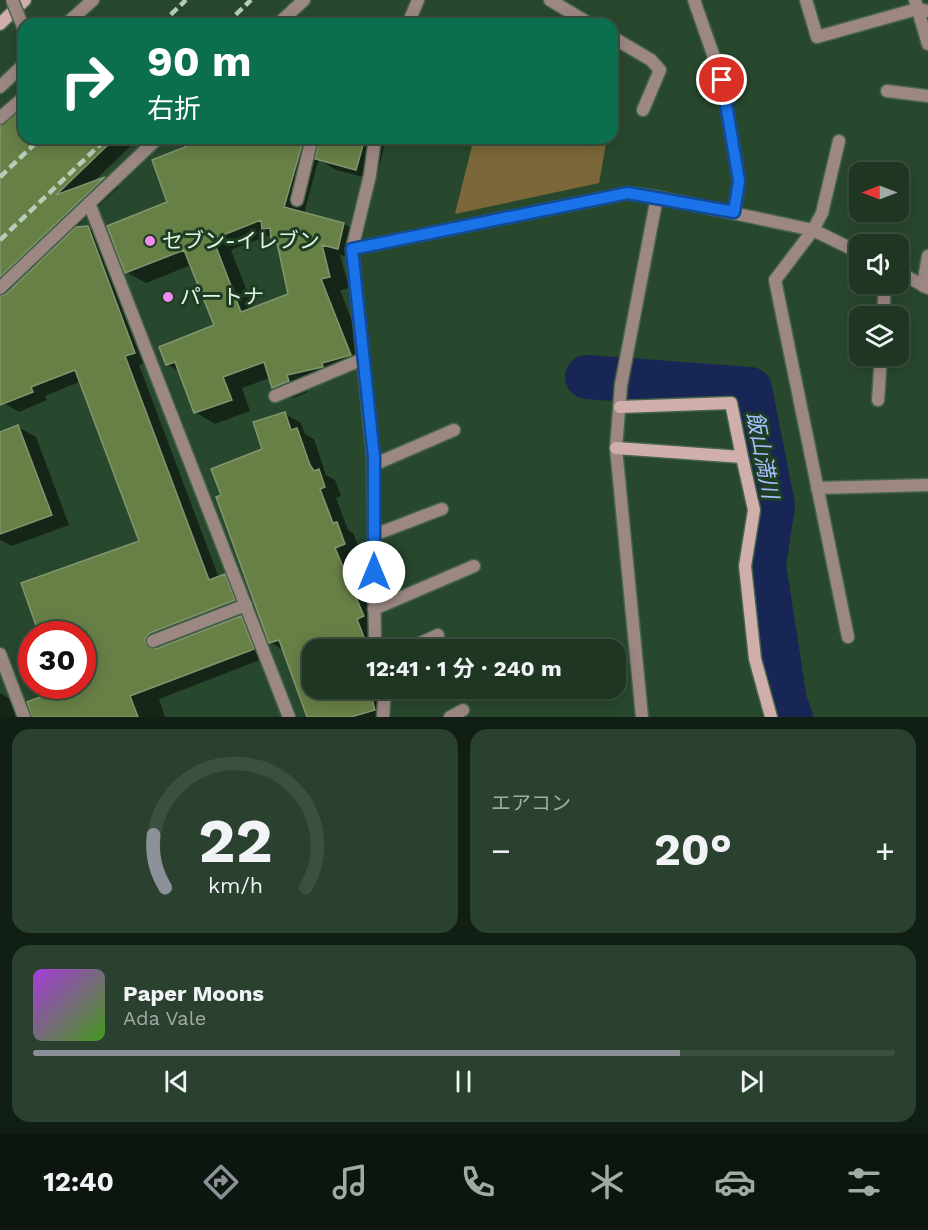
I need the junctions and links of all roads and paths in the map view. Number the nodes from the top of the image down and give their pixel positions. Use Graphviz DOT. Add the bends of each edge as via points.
graph roads {
  1 [pos="12,0"];
  2 [pos="25,0"];
  3 [pos="93,0"];
  4 [pos="304,0"];
  5 [pos="418,0"];
  6 [pos="550,0"];
  7 [pos="694,0"];
  8 [pos="806,0"];
  9 [pos="920,7"];
  10 [pos="19,18"];
  11 [pos="73,18"];
  12 [pos="284,18"];
  13 [pos="410,18"];
  14 [pos="580,18"];
  15 [pos="0,24"];
  16 [pos="618,41"];
  17 [pos="928,44"];
  18 [pos="18,70"];
  19 [pos="0,87"];
  20 [pos="887,91"];
  21 [pos="928,96"];
  22 [pos="18,102"];
  23 [pos="643,110"];
  24 [pos="0,118"];
  25 [pos="839,141"];
  26 [pos="152,144"];
  27 [pos="311,144"];
  28 [pos="374,144"];
  29 [pos="657,196"];
  30 [pos="297,200"];
  31 [pos="89,203"];
  32 [pos="734,212"];
  33 [pos="813,230"];
  34 [pos="849,248"];
  35 [pos="352,249"];
  36 [pos="928,256"];
  37 [pos="909,279"];
  38 [pos="925,287"];
  39 [pos="0,288"];
  40 [pos="363,359"];
  41 [pos="880,366"];
  42 [pos="275,396"];
  43 [pos="878,400"];
  44 [pos="620,407"];
  45 [pos="454,430"];
  46 [pos="616,448"];
  47 [pos="742,457"];
  48 [pos="374,465"];
  49 [pos="928,485"];
  50 [pos="817,488"];
  51 [pos="442,509"];
  52 [pos="374,535"];
  53 [pos="474,566"];
  54 [pos="246,605"];
  55 [pos="374,609"];
  56 [pos="438,635"];
  57 [pos="848,638"];
  58 [pos="375,639"];
  59 [pos="429,639"];
  60 [pos="153,641"];
  61 [pos="1,661"];
  62 [pos="384,699"];
  63 [pos="463,710"];
  64 [pos="24,717"];
  65 [pos="289,717"];
  66 [pos="383,717"];
  67 [pos="450,717"];
  68 [pos="642,717"];
  69 [pos="771,717"];
  1 -- 10 [label="street, bridge"];
  2 -- 15 [label="street"];
  3 -- 11 [label="street"];
  4 -- 12 [label="street"];
  5 -- 13 [label="street"];
  6 -- 14 [label="street"];
  7 -- 32 [label="street" via="722,80 739,181"];
  8 -- 9 [label="street" via="817,37"];
  9 -- 17 [label="street"];
  16 -- 23 [label="street" via="651,60 660,70"];
  18 -- 19 [label="street"];
  20 -- 21 [label="street"];
  22 -- 24 [label="street"];
  25 -- 33 [label="street" via="822,213"];
  26 -- 31 [label="street"];
  27 -- 30 [label="street"];
  28 -- 35 [label="street"];
  29 -- 32 [label="street"];
  29 -- 35 [label="street" via="628,193"];
  29 -- 44 [label="street"];
  31 -- 39 [label="street"];
  31 -- 54 [label="street"];
  32 -- 33 [label="street"];
  33 -- 34 [label="street"];
  33 -- 50 [label="street" via="775,280"];
  35 -- 40 [label="street"];
  36 -- 38 [label="street"];
  37 -- 38 [label="street"];
  40 -- 42 [label="street"];
  40 -- 48 [label="street"];
  41 -- 43 [label="street"];
  44 -- 46 [label="street"];
  44 -- 47 [label="street" via="731,403"];
  45 -- 48 [label="street"];
  46 -- 47 [label="street"];
  46 -- 68 [label="street"];
  47 -- 69 [label="street" via="754,510 745,566 754,648"];
  48 -- 52 [label="street"];
  49 -- 50 [label="street"];
  50 -- 57 [label="street"];
  51 -- 52 [label="street"];
  52 -- 55 [label="street"];
  53 -- 55 [label="street"];
  54 -- 60 [label="street"];
  54 -- 65 [label="street"];
  55 -- 58 [label="street"];
  56 -- 59 [label="street"];
  61 -- 64 [label="street"];
  62 -- 66 [label="street"];
  63 -- 67 [label="street"];
}
